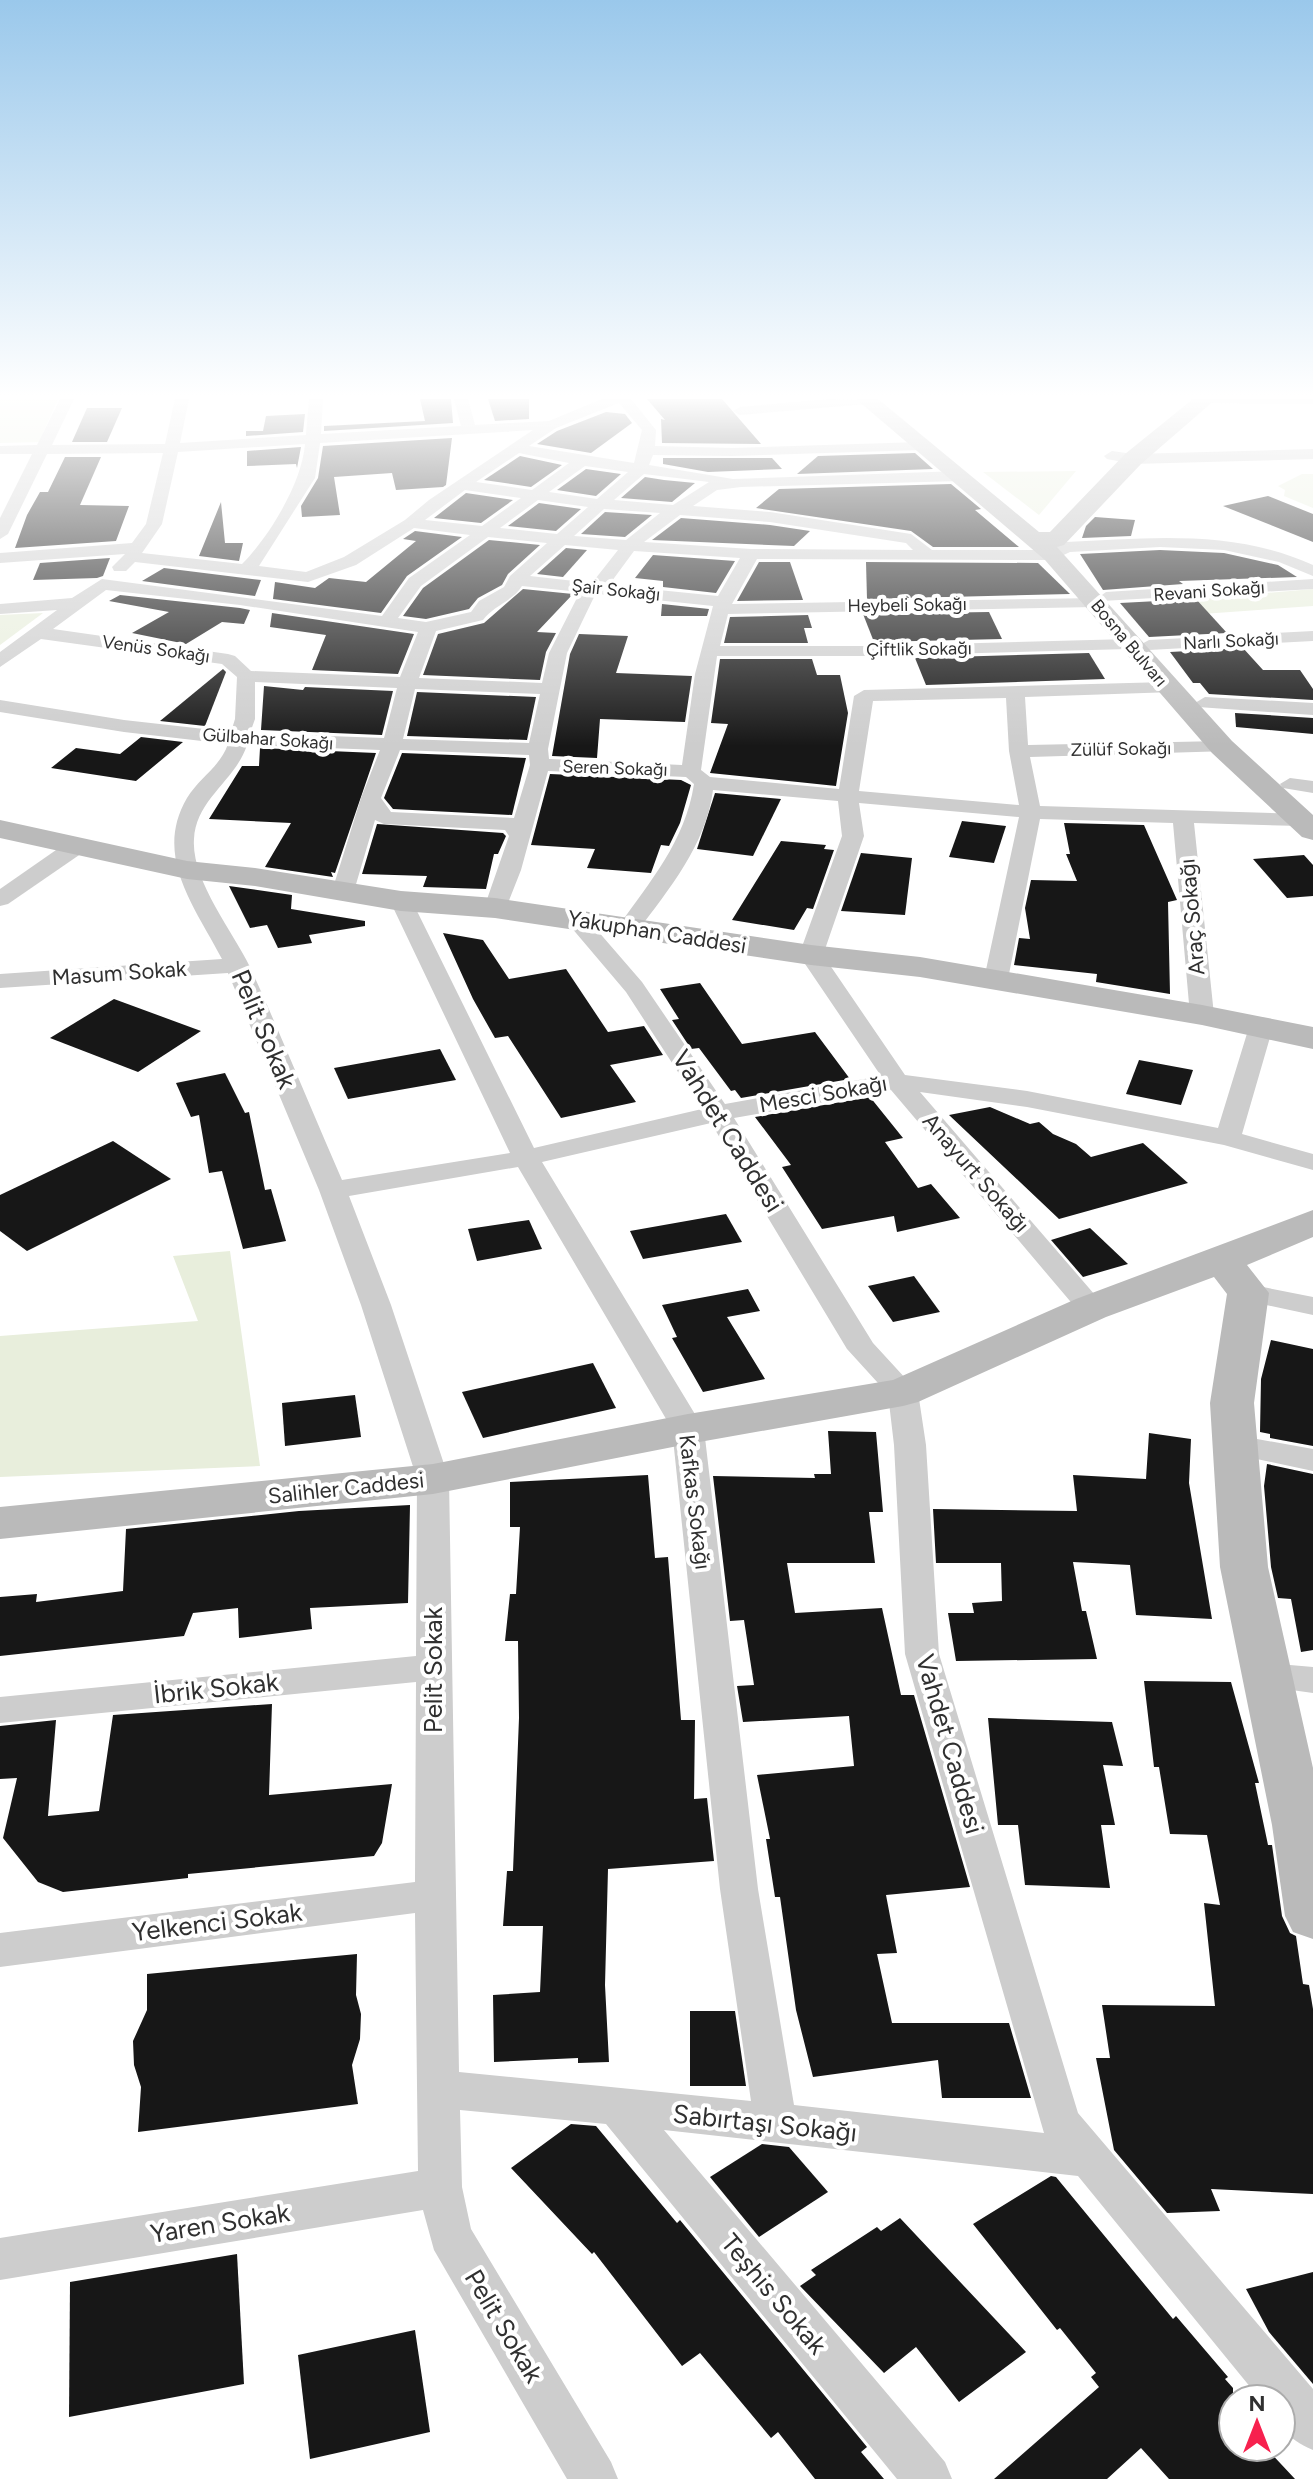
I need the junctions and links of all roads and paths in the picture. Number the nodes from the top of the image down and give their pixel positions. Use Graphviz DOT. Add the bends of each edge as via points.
graph roads {
  1 [pos="10,515"];
  2 [pos="156,515"];
  3 [pos="285,515"];
  4 [pos="422,515"];
  5 [pos="508,515"];
  6 [pos="587,515"];
  7 [pos="670,515"];
  8 [pos="733,515"];
  9 [pos="1013,515"];
  10 [pos="1018,515"];
  11 [pos="1073,515"];
  12 [pos="411,523"];
  13 [pos="485,532"];
  14 [pos="0,534"];
  15 [pos="560,540"];
  16 [pos="1050,542"];
  17 [pos="630,545"];
  18 [pos="134,553"];
  19 [pos="751,554"];
  20 [pos="930,555"];
  21 [pos="0,558"];
  22 [pos="246,570"];
  23 [pos="1313,571"];
  24 [pos="516,580"];
  25 [pos="102,584"];
  26 [pos="1313,584"];
  27 [pos="598,587"];
  28 [pos="1100,599"];
  29 [pos="77,603"];
  30 [pos="721,605"];
  31 [pos="0,609"];
  32 [pos="387,622"];
  33 [pos="428,628"];
  34 [pos="40,633"];
  35 [pos="1313,636"];
  36 [pos="1139,644"];
  37 [pos="710,651"];
  38 [pos="0,661"];
  39 [pos="866,673"];
  40 [pos="246,676"];
  41 [pos="407,684"];
  42 [pos="1167,688"];
  43 [pos="549,689"];
  44 [pos="1015,692"];
  45 [pos="1205,703"];
  46 [pos="0,706"];
  47 [pos="1313,709"];
  48 [pos="240,739"];
  49 [pos="392,745"];
  50 [pos="1222,747"];
  51 [pos="1019,751"];
  52 [pos="539,757"];
  53 [pos="697,777"];
  54 [pos="1302,786"];
  55 [pos="848,797"];
  56 [pos="371,798"];
  57 [pos="1031,812"];
  58 [pos="1183,818"];
  59 [pos="1309,818"];
  60 [pos="0,829"];
  61 [pos="518,834"];
  62 [pos="77,846"];
  63 [pos="187,870"];
  64 [pos="343,891"];
  65 [pos="0,899"];
  66 [pos="401,901"];
  67 [pos="495,908"];
  68 [pos="576,920"];
  69 [pos="629,927"];
  70 [pos="811,955"];
  71 [pos="237,965"];
  72 [pos="996,979"];
  73 [pos="0,981"];
  74 [pos="1202,1015"];
  75 [pos="1261,1027"];
  76 [pos="1313,1038"];
  77 [pos="897,1081"];
  78 [pos="718,1113"];
  79 [pos="1228,1138"];
  80 [pos="526,1158"];
  81 [pos="1313,1162"];
  82 [pos="333,1190"];
  83 [pos="1313,1222"];
  84 [pos="1235,1276"];
  85 [pos="1313,1306"];
  86 [pos="1091,1308"];
  87 [pos="903,1392"];
  88 [pos="688,1429"];
  89 [pos="1235,1445"];
  90 [pos="1313,1460"];
  91 [pos="433,1479"];
  92 [pos="0,1523"];
  93 [pos="433,1667"];
  94 [pos="1290,1678"];
  95 [pos="0,1710"];
  96 [pos="434,1895"];
  97 [pos="1313,1916"];
  98 [pos="0,1950"];
  99 [pos="439,2089"];
  100 [pos="619,2108"];
  101 [pos="775,2122"];
  102 [pos="1091,2158"];
  103 [pos="440,2187"];
  104 [pos="0,2259"];
  105 [pos="1313,2426"];
  106 [pos="594,2479"];
  107 [pos="928,2479"];
  1 -- 14 [label="street"];
  2 -- 18 [label="street"];
  3 -- 22 [label="street"];
  4 -- 12 [label="street"];
  5 -- 13 [label="street"];
  6 -- 15 [label="street"];
  7 -- 17 [label="street"];
  8 -- 20 [label="street" via="911,539"];
  9 -- 16 [label="main road, Bosna Bulvarı"];
  10 -- 16 [label="main road, Bosna Bulvarı"];
  11 -- 16 [label="main road"];
  12 -- 13 [label="street"];
  12 -- 22 [label="street" via="350,561 308,577"];
  13 -- 15 [label="street"];
  13 -- 32 [label="street" via="415,582"];
  15 -- 17 [label="street"];
  15 -- 24 [label="street"];
  16 -- 20 [label="street"];
  16 -- 23 [label="street" via="1222,544 1289,558"];
  16 -- 28 [label="main road, Bosna Bulvarı"];
  17 -- 19 [label="street"];
  17 -- 27 [label="street"];
  18 -- 21 [label="street"];
  18 -- 22 [label="street"];
  18 -- 25 [label="street"];
  19 -- 20 [label="street"];
  19 -- 30 [label="street"];
  24 -- 27 [label="street, Şair Sokağı"];
  24 -- 33 [label="street" via="477,616"];
  25 -- 29 [label="street"];
  25 -- 32 [label="street"];
  26 -- 28 [label="street, Revani Sokağı"];
  27 -- 30 [label="street, Şair Sokağı"];
  27 -- 43 [label="street" via="587,594 575,617"];
  28 -- 30 [label="street, Heybeli Sokağı"];
  28 -- 36 [label="main road, Bosna Bulvarı"];
  29 -- 31 [label="street"];
  29 -- 34 [label="street"];
  30 -- 37 [label="street"];
  32 -- 33 [label="street"];
  33 -- 41 [label="street"];
  34 -- 38 [label="street"];
  34 -- 40 [label="street, Venüs Sokağı" via="228,660"];
  35 -- 36 [label="street, Narlı Sokağı"];
  36 -- 39 [label="street, Çiftlik Sokağı"];
  36 -- 42 [label="main road, Bosna Bulvarı"];
  36 -- 45 [label="main road, Bosna Bulvarı"];
  37 -- 39 [label="street, Çiftlik Sokağı"];
  37 -- 53 [label="street"];
  39 -- 44 [label="street"];
  39 -- 55 [label="street"];
  40 -- 41 [label="street"];
  40 -- 48 [label="street"];
  41 -- 43 [label="street"];
  41 -- 49 [label="street"];
  42 -- 44 [label="street"];
  42 -- 50 [label="main road, Bosna Bulvarı"];
  43 -- 52 [label="street"];
  44 -- 51 [label="street"];
  45 -- 47 [label="street"];
  45 -- 54 [label="main road, Bosna Bulvarı"];
  46 -- 48 [label="street, Gülbahar Sokağı"];
  48 -- 49 [label="street, Gülbahar Sokağı"];
  48 -- 63 [label="street" via="232,761 197,799 183,838"];
  49 -- 52 [label="street, Gülbahar Sokağı"];
  49 -- 56 [label="street"];
  50 -- 51 [label="street, Zülüf Sokağı"];
  50 -- 59 [label="main road, Bosna Bulvarı"];
  51 -- 57 [label="street"];
  52 -- 53 [label="street, Seren Sokağı"];
  52 -- 61 [label="street"];
  53 -- 55 [label="street, Seren Sokağı"];
  53 -- 69 [label="street" via="703,797 684,853"];
  54 -- 59 [label="main road, Bosna Bulvarı"];
  55 -- 57 [label="street, Seren Sokağı"];
  55 -- 70 [label="street" via="853,836"];
  56 -- 61 [label="street" via="384,818 513,824"];
  56 -- 64 [label="street"];
  57 -- 58 [label="street, Seren Sokağı"];
  57 -- 72 [label="street"];
  58 -- 59 [label="street, Seren Sokağı"];
  58 -- 74 [label="street, Araç Sokağı"];
  60 -- 62 [label="main road, Yakuphan Caddesi"];
  61 -- 67 [label="street"];
  62 -- 63 [label="main road, Yakuphan Caddesi"];
  62 -- 65 [label="street"];
  63 -- 64 [label="main road, Yakuphan Caddesi"];
  63 -- 71 [label="street, Pelit Sokak"];
  64 -- 66 [label="main road, Yakuphan Caddesi"];
  66 -- 67 [label="main road, Yakuphan Caddesi"];
  66 -- 80 [label="street, Kafkas Sokağı"];
  67 -- 68 [label="main road, Yakuphan Caddesi"];
  68 -- 69 [label="main road, Yakuphan Caddesi"];
  68 -- 78 [label="street, Vahdet Caddesi" via="634,987"];
  69 -- 70 [label="main road, Yakuphan Caddesi"];
  70 -- 72 [label="main road, Yakuphan Caddesi"];
  70 -- 77 [label="street, Anayurt Sokağı"];
  71 -- 73 [label="street, Masum Sokak"];
  71 -- 82 [label="street, Pelit Sokak"];
  72 -- 74 [label="main road, Yakuphan Caddesi"];
  74 -- 75 [label="main road, Yakuphan Caddesi"];
  75 -- 76 [label="main road, Yakuphan Caddesi"];
  75 -- 79 [label="street"];
  77 -- 78 [label="street, Mesci Sokağı"];
  77 -- 79 [label="street, Mesci Sokağı" via="1027,1099"];
  77 -- 86 [label="street, Anayurt Sokağı"];
  78 -- 80 [label="street, Mesci Sokağı"];
  78 -- 87 [label="street, Vahdet Caddesi" via="862,1349"];
  79 -- 81 [label="street, Mesci Sokağı"];
  80 -- 82 [label="street, Mesci Sokağı"];
  80 -- 88 [label="street, Kafkas Sokağı"];
  82 -- 91 [label="street, Pelit Sokak"];
  83 -- 84 [label="main road, Salihler Caddesi"];
  84 -- 85 [label="street"];
  84 -- 86 [label="main road, Salihler Caddesi"];
  84 -- 89 [label="main road"];
  86 -- 87 [label="main road, Salihler Caddesi"];
  87 -- 88 [label="main road, Salihler Caddesi"];
  87 -- 102 [label="street, Vahdet Caddesi" via="922,1654 1060,2122"];
  88 -- 91 [label="main road, Salihler Caddesi"];
  88 -- 101 [label="street, Kafkas Sokağı" via="739,1889"];
  89 -- 90 [label="street"];
  89 -- 94 [label="main road" via="1244,1567"];
  91 -- 92 [label="main road, Salihler Caddesi"];
  91 -- 93 [label="street, Pelit Sokak"];
  93 -- 95 [label="street, İbrik Sokak"];
  93 -- 96 [label="street, Pelit Sokak"];
  94 -- 97 [label="main road" via="1299,1825"];
  96 -- 98 [label="street, Yelkenci Sokak"];
  96 -- 99 [label="street, Pelit Sokak"];
  99 -- 100 [label="street, Sabırtaşı Sokağı"];
  99 -- 103 [label="street, Pelit Sokak"];
  100 -- 101 [label="street, Sabırtaşı Sokağı"];
  100 -- 107 [label="street, Teşhis Sokak"];
  101 -- 102 [label="street, Sabırtaşı Sokağı"];
  102 -- 105 [label="street, Vahdet Caddesi"];
  103 -- 104 [label="street, Yaren Sokak"];
  103 -- 106 [label="street, Pelit Sokak" via="450,2235"];
}
